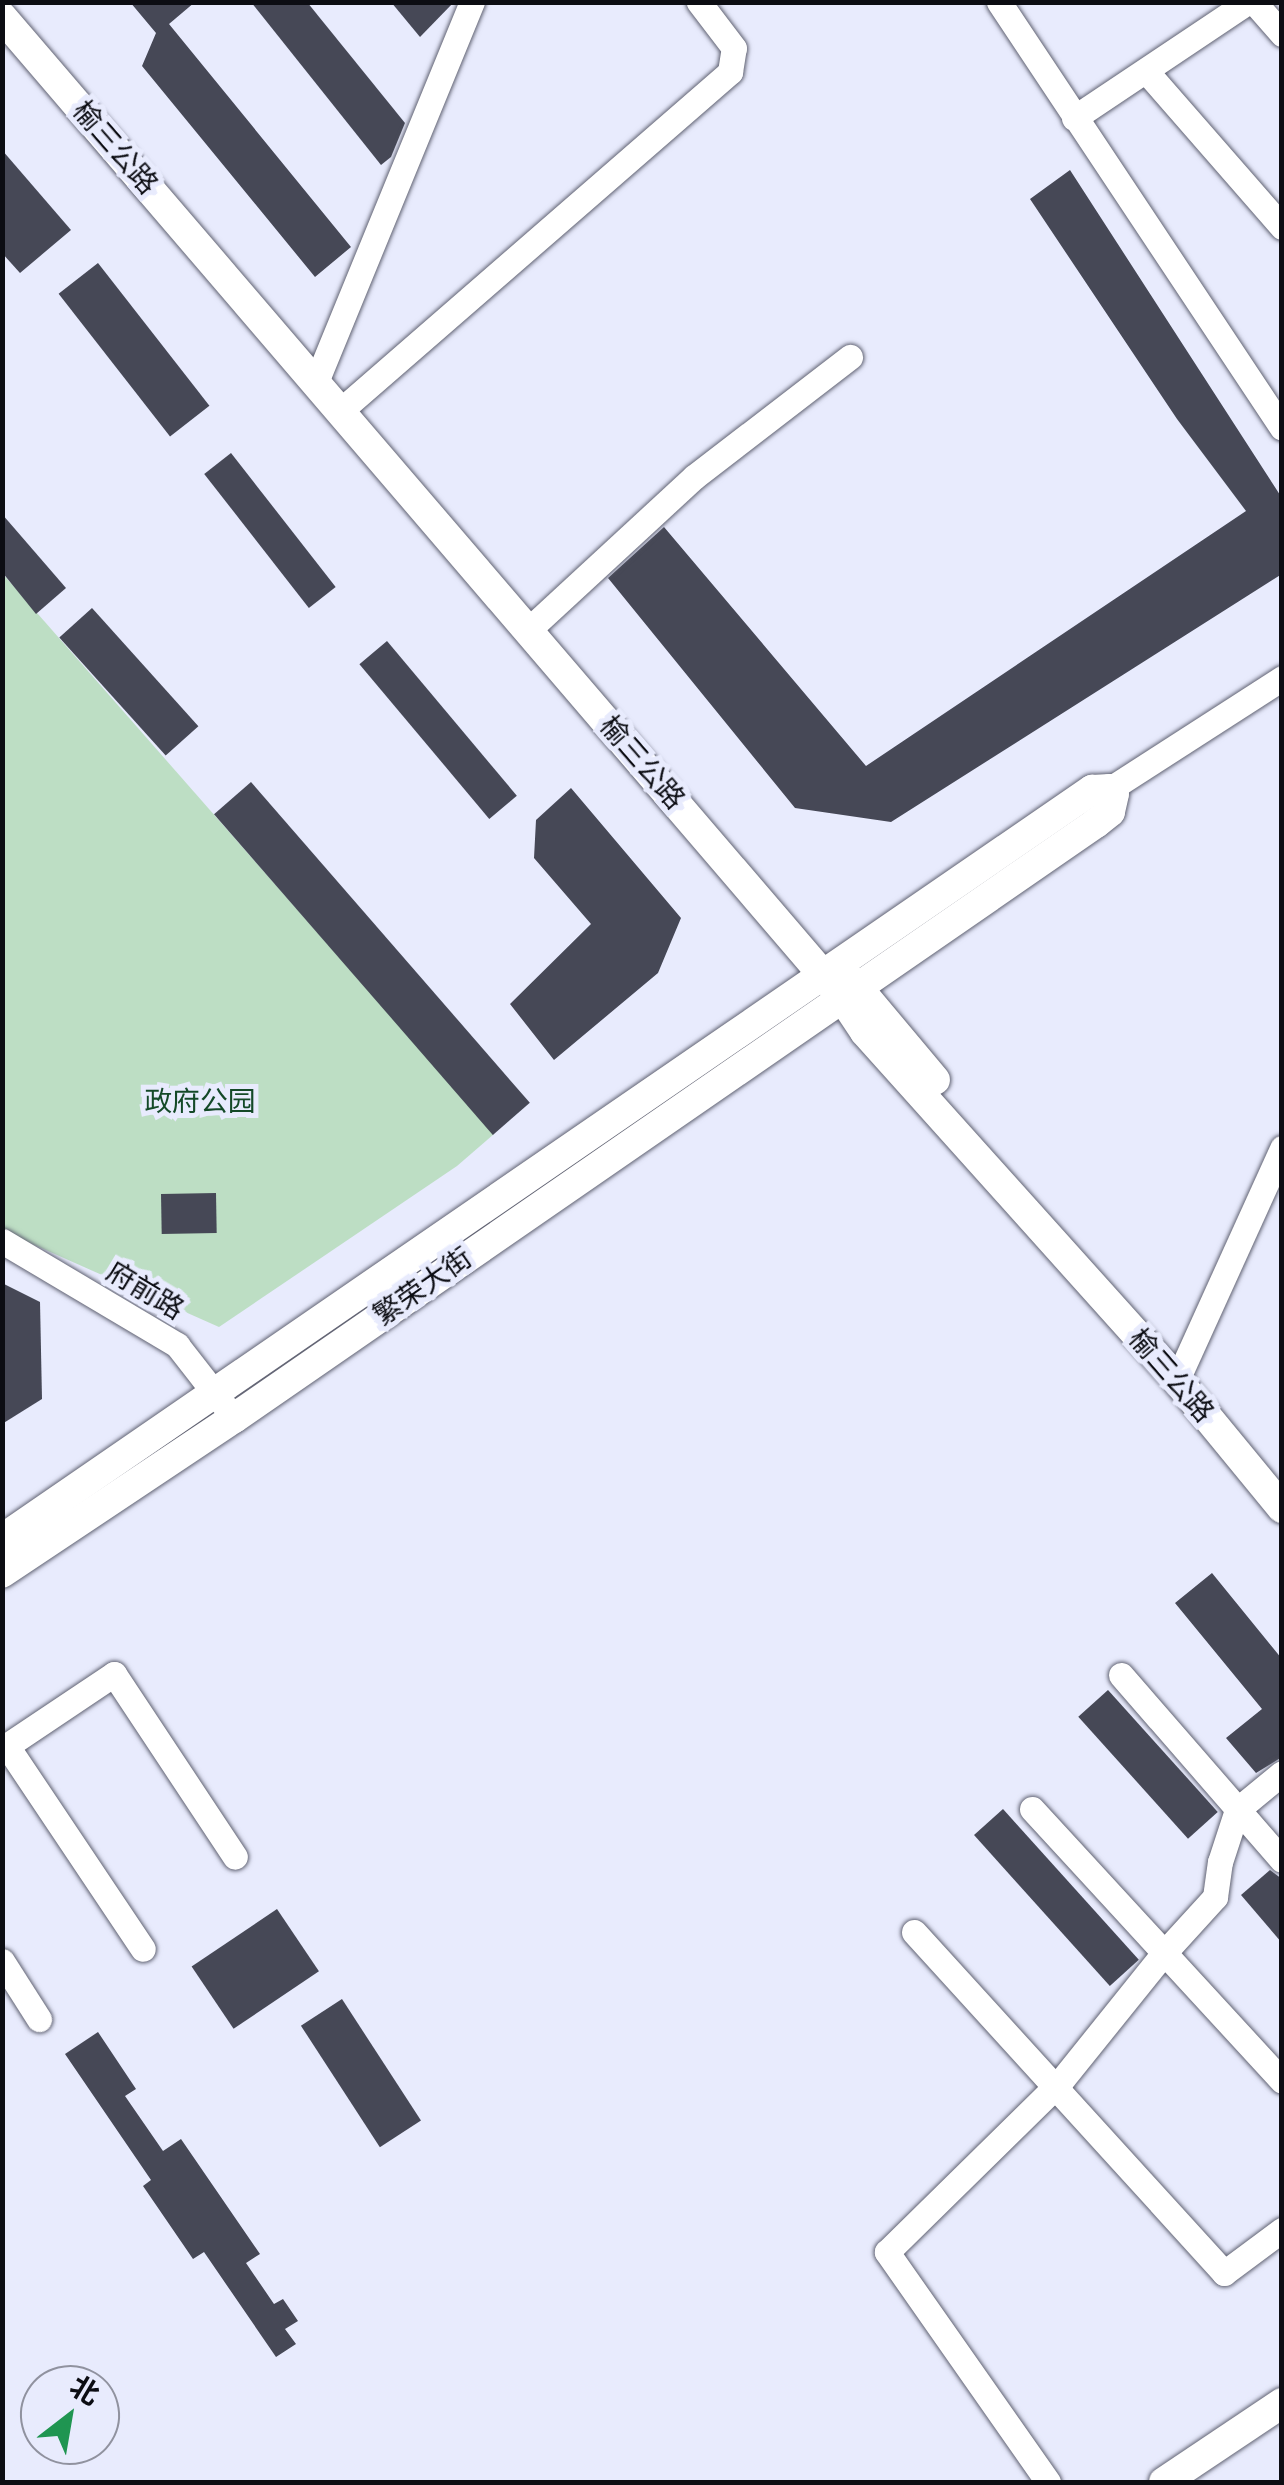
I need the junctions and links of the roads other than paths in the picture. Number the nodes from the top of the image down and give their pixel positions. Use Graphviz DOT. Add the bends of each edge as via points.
graph roads {
  1 [pos="10,2"];
  2 [pos="472,2"];
  3 [pos="699,2"];
  4 [pos="999,2"];
  5 [pos="1250,2"];
  6 [pos="2,17"];
  7 [pos="1282,34"];
  8 [pos="1146,71"];
  9 [pos="1074,118"];
  10 [pos="1282,228"];
  11 [pos="850,357"];
  12 [pos="318,375"];
  13 [pos="346,407"];
  14 [pos="1282,428"];
  15 [pos="538,621"];
  16 [pos="1282,678"];
  17 [pos="1110,789"];
  18 [pos="840,981"];
  19 [pos="1282,1148"];
  20 [pos="2,1242"];
  21 [pos="1180,1373"];
  22 [pos="227,1406"];
  23 [pos="1282,1485"];
  24 [pos="1282,1508"];
  25 [pos="2,1539"];
  26 [pos="2,1573"];
  27 [pos="1122,1675"];
  28 [pos="5,1748"];
  29 [pos="1282,1773"];
  30 [pos="1032,1809"];
  31 [pos="1238,1810"];
  32 [pos="235,1857"];
  33 [pos="1282,1860"];
  34 [pos="914,1932"];
  35 [pos="142,1949"];
  36 [pos="1164,1952"];
  37 [pos="2,1961"];
  38 [pos="39,2019"];
  39 [pos="1282,2081"];
  40 [pos="1056,2086"];
  41 [pos="1282,2230"];
  42 [pos="1282,2403"];
  43 [pos="1282,2423"];
  44 [pos="1048,2482"];
  45 [pos="1164,2482"];
  46 [pos="1195,2482"];
  1 -- 12 [label="main road, 榆三公路"];
  2 -- 12 [label="street"];
  3 -- 13 [label="street" via="734,48 730,72"];
  4 -- 9 [label="street"];
  5 -- 7 [label="street"];
  5 -- 8 [label="street"];
  6 -- 12 [label="main road, 榆三公路"];
  8 -- 9 [label="street"];
  8 -- 10 [label="street"];
  9 -- 14 [label="street"];
  11 -- 15 [label="street" via="694,478"];
  12 -- 13 [label="main road, 榆三公路"];
  13 -- 15 [label="main road, 榆三公路"];
  13 -- 18 [label="main road, 榆三公路"];
  15 -- 18 [label="main road, 榆三公路"];
  16 -- 17 [label="street"];
  17 -- 18 [label="main road, 繁荣大街" via="1110,812"];
  18 -- 21 [label="main road, 榆三公路" via="866,1032"];
  18 -- 22 [label="main road, 繁荣大街"];
  19 -- 21 [label="street"];
  20 -- 22 [label="street, 府前路" via="178,1345"];
  21 -- 23 [label="main road, 榆三公路"];
  21 -- 24 [label="main road, 榆三公路"];
  22 -- 25 [label="main road, 繁荣大街"];
  22 -- 26 [label="main road, 繁荣大街"];
  27 -- 31 [label="street"];
  28 -- 32 [label="street" via="114,1674"];
  28 -- 35 [label="street"];
  29 -- 31 [label="street"];
  30 -- 36 [label="street"];
  31 -- 33 [label="street"];
  31 -- 36 [label="street" via="1216,1898"];
  34 -- 40 [label="street"];
  36 -- 39 [label="street"];
  36 -- 40 [label="street"];
  37 -- 38 [label="street"];
  40 -- 41 [label="street" via="1224,2273"];
  40 -- 44 [label="street" via="887,2252"];
  42 -- 45 [label="main road"];
  43 -- 46 [label="main road"];
}
